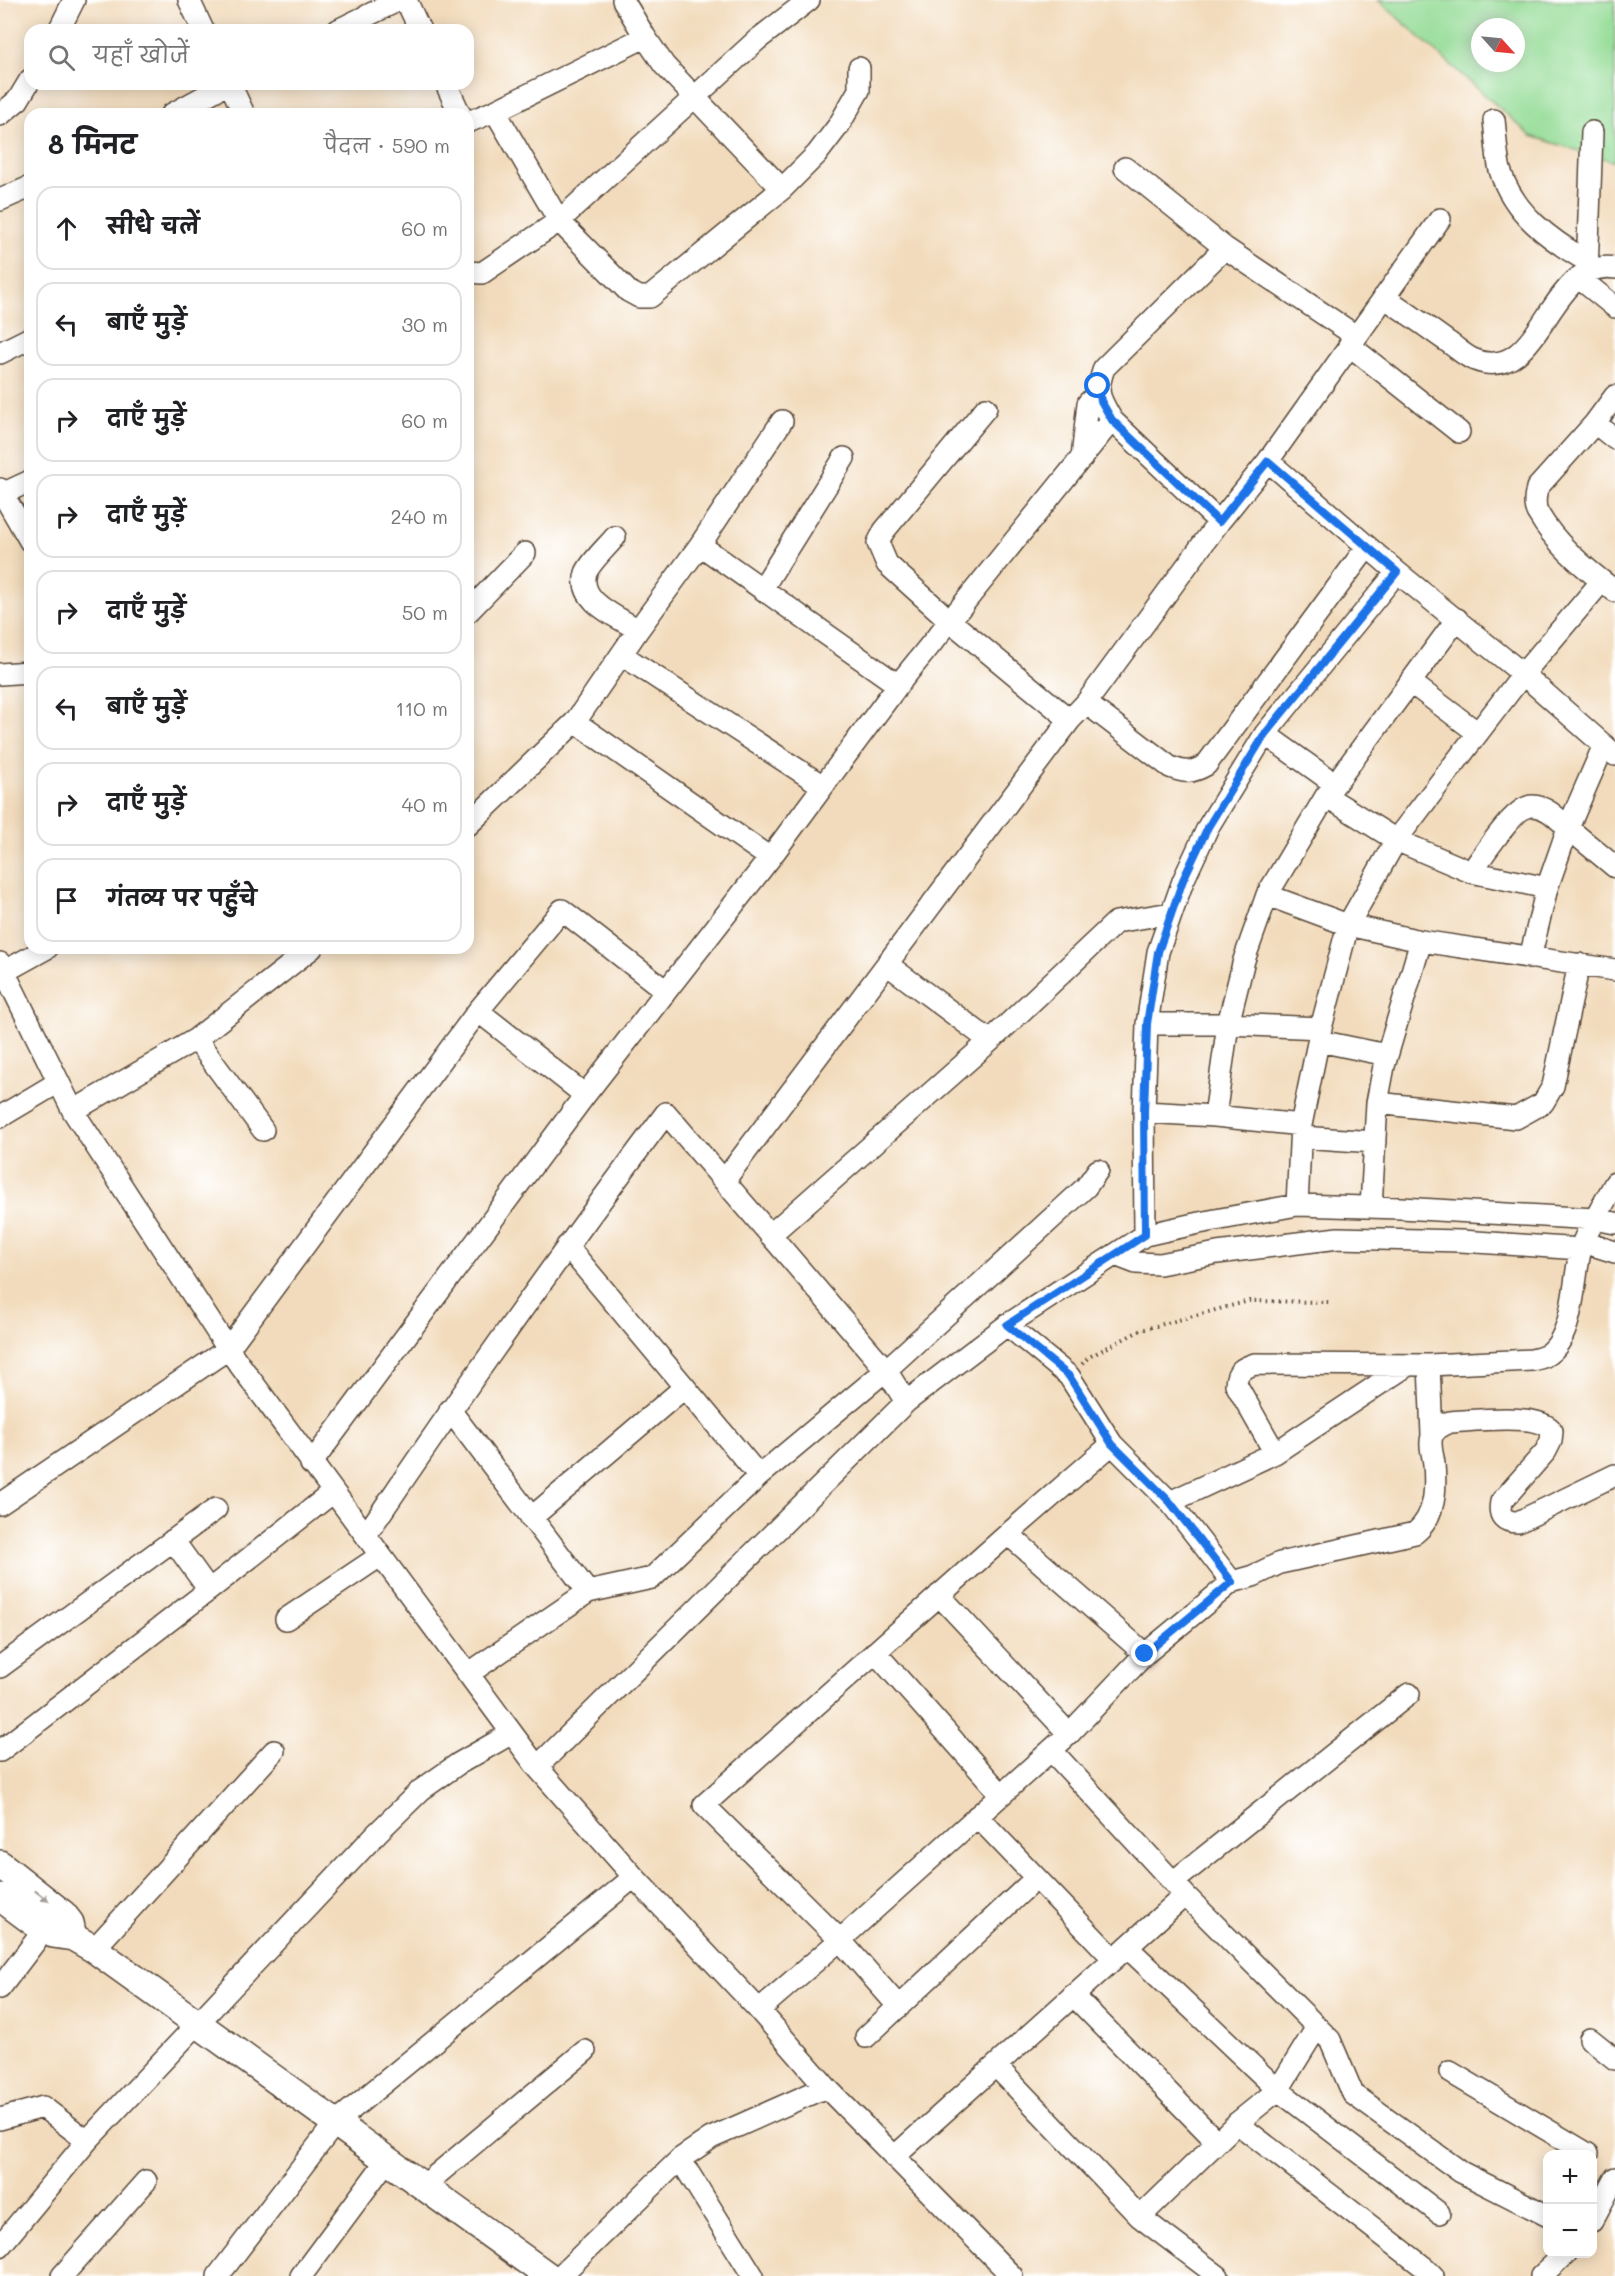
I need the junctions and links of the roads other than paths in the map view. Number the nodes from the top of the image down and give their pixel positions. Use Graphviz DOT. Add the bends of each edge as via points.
graph roads {
  1 [pos="74,0"];
  2 [pos="189,0"];
  3 [pos="399,0"];
  4 [pos="406,0"];
  5 [pos="623,0"];
  6 [pos="809,0"];
  7 [pos="62,24"];
  8 [pos="200,24"];
  9 [pos="350,24"];
  10 [pos="417,24"];
  11 [pos="645,37"];
  12 [pos="859,68"];
  13 [pos="24,90"];
  14 [pos="218,90"];
  15 [pos="232,90"];
  16 [pos="449,90"];
  17 [pos="693,97"];
  18 [pos="183,108"];
  19 [pos="241,108"];
  20 [pos="457,108"];
  21 [pos="495,111"];
  22 [pos="0,116"];
  23 [pos="474,120"];
  24 [pos="1494,120"];
  25 [pos="1592,132"];
  26 [pos="1125,168"];
  27 [pos="782,189"];
  28 [pos="24,190"];
  29 [pos="0,200"];
  30 [pos="1440,219"];
  31 [pos="559,221"];
  32 [pos="1225,248"];
  33 [pos="1615,268"];
  34 [pos="1584,270"];
  35 [pos="474,272"];
  36 [pos="1384,297"];
  37 [pos="1615,307"];
  38 [pos="24,341"];
  39 [pos="1352,341"];
  40 [pos="0,353"];
  41 [pos="1099,393"];
  42 [pos="1615,396"];
  43 [pos="986,408"];
  44 [pos="1112,420"];
  45 [pos="782,421"];
  46 [pos="1595,423"];
  47 [pos="1459,432"];
  48 [pos="1615,439"];
  49 [pos="844,458"];
  50 [pos="1082,458"];
  51 [pos="1268,461"];
  52 [pos="24,483"];
  53 [pos="1,493"];
  54 [pos="1219,522"];
  55 [pos="24,531"];
  56 [pos="615,537"];
  57 [pos="700,545"];
  58 [pos="1370,549"];
  59 [pos="525,553"];
  60 [pos="1394,569"];
  61 [pos="1609,586"];
  62 [pos="762,589"];
  63 [pos="474,606"];
  64 [pos="1457,619"];
  65 [pos="949,620"];
  66 [pos="638,630"];
  67 [pos="622,655"];
  68 [pos="24,672"];
  69 [pos="0,674"];
  70 [pos="1523,674"];
  71 [pos="1410,682"];
  72 [pos="898,685"];
  73 [pos="1086,703"];
  74 [pos="1070,720"];
  75 [pos="576,722"];
  76 [pos="1478,733"];
  77 [pos="1265,734"];
  78 [pos="1610,750"];
  79 [pos="823,786"];
  80 [pos="1330,790"];
  81 [pos="474,819"];
  82 [pos="1568,828"];
  83 [pos="1396,840"];
  84 [pos="770,858"];
  85 [pos="1615,867"];
  86 [pos="1471,872"];
  87 [pos="1547,888"];
  88 [pos="1267,895"];
  89 [pos="1172,913"];
  90 [pos="1348,925"];
  91 [pos="1421,941"];
  92 [pos="35,954"];
  93 [pos="304,954"];
  94 [pos="1530,958"];
  95 [pos="1579,964"];
  96 [pos="888,965"];
  97 [pos="1,970"];
  98 [pos="1615,970"];
  99 [pos="666,991"];
  100 [pos="478,1011"];
  101 [pos="1147,1024"];
  102 [pos="1228,1024"];
  103 [pos="1320,1035"];
  104 [pos="196,1039"];
  105 [pos="990,1041"];
  106 [pos="1388,1055"];
  107 [pos="57,1083"];
  108 [pos="585,1095"];
  109 [pos="1377,1103"];
  110 [pos="73,1111"];
  111 [pos="1144,1112"];
  112 [pos="1215,1116"];
  113 [pos="0,1117"];
  114 [pos="262,1130"];
  115 [pos="1301,1131"];
  116 [pos="1375,1142"];
  117 [pos="1098,1170"];
  118 [pos="724,1181"];
  119 [pos="1615,1184"];
  120 [pos="1297,1206"];
  121 [pos="1371,1207"];
  122 [pos="1605,1221"];
  123 [pos="1401,1226"];
  124 [pos="1460,1227"];
  125 [pos="770,1235"];
  126 [pos="1145,1235"];
  127 [pos="1220,1238"];
  128 [pos="567,1246"];
  129 [pos="1582,1246"];
  130 [pos="1615,1252"];
  131 [pos="1116,1255"];
  132 [pos="1007,1325"];
  133 [pos="228,1349"];
  134 [pos="1408,1365"];
  135 [pos="1429,1365"];
  136 [pos="886,1370"];
  137 [pos="684,1387"];
  138 [pos="906,1402"];
  139 [pos="450,1410"];
  140 [pos="1432,1435"];
  141 [pos="1112,1444"];
  142 [pos="1275,1453"];
  143 [pos="311,1464"];
  144 [pos="1615,1475"];
  145 [pos="759,1476"];
  146 [pos="332,1493"];
  147 [pos="1170,1502"];
  148 [pos="0,1504"];
  149 [pos="216,1509"];
  150 [pos="531,1518"];
  151 [pos="1008,1534"];
  152 [pos="366,1535"];
  153 [pos="173,1540"];
  154 [pos="380,1556"];
  155 [pos="1232,1582"];
  156 [pos="209,1590"];
  157 [pos="588,1592"];
  158 [pos="939,1595"];
  159 [pos="286,1619"];
  160 [pos="875,1652"];
  161 [pos="1145,1654"];
  162 [pos="0,1667"];
  163 [pos="468,1674"];
  164 [pos="1409,1694"];
  165 [pos="512,1733"];
  166 [pos="1069,1734"];
  167 [pos="12,1740"];
  168 [pos="1051,1750"];
  169 [pos="274,1751"];
  170 [pos="537,1767"];
  171 [pos="1001,1794"];
  172 [pos="977,1816"];
  173 [pos="0,1863"];
  174 [pos="634,1877"];
  175 [pos="1036,1878"];
  176 [pos="1179,1889"];
  177 [pos="0,1897"];
  178 [pos="44,1930"];
  179 [pos="840,1940"];
  180 [pos="83,1943"];
  181 [pos="1120,1953"];
  182 [pos="0,1988"];
  183 [pos="1073,1995"];
  184 [pos="899,2007"];
  185 [pos="759,2010"];
  186 [pos="196,2024"];
  187 [pos="1317,2027"];
  188 [pos="866,2037"];
  189 [pos="1590,2039"];
  190 [pos="585,2051"];
  191 [pos="1615,2059"];
  192 [pos="996,2066"];
  193 [pos="1450,2073"];
  194 [pos="826,2087"];
  195 [pos="1278,2090"];
  196 [pos="0,2119"];
  197 [pos="336,2122"];
  198 [pos="1237,2123"];
  199 [pos="87,2141"];
  200 [pos="1217,2142"];
  201 [pos="1581,2150"];
  202 [pos="894,2157"];
  203 [pos="681,2159"];
  204 [pos="1597,2159"];
  205 [pos="387,2160"];
  206 [pos="1615,2170"];
  207 [pos="1615,2178"];
  208 [pos="146,2181"];
  209 [pos="422,2187"];
  210 [pos="1439,2213"];
  211 [pos="1543,2213"];
  212 [pos="1597,2213"];
  213 [pos="1140,2217"];
  214 [pos="0,2246"];
  215 [pos="1560,2258"];
  216 [pos="312,2272"];
  217 [pos="62,2276"];
  218 [pos="218,2276"];
  219 [pos="548,2276"];
  220 [pos="560,2276"];
  221 [pos="753,2276"];
  222 [pos="1012,2276"];
  223 [pos="1218,2276"];
  224 [pos="1433,2276"];
  225 [pos="1541,2276"];
  1 -- 7 [label="street"];
  2 -- 8 [label="street"];
  3 -- 9 [label="street"];
  4 -- 10 [label="street"];
  5 -- 11 [label="street"];
  6 -- 17 [label="street"];
  11 -- 17 [label="street"];
  11 -- 21 [label="street"];
  12 -- 27 [label="street" via="858,90 839,124 817,154"];
  13 -- 22 [label="street"];
  14 -- 18 [label="street"];
  15 -- 19 [label="street"];
  16 -- 20 [label="street"];
  17 -- 27 [label="street"];
  17 -- 31 [label="street"];
  21 -- 23 [label="street"];
  21 -- 31 [label="street"];
  24 -- 34 [label="street" via="1507,189 1537,228"];
  25 -- 34 [label="street"];
  26 -- 32 [label="street"];
  27 -- 31 [label="street" via="650,297 628,291"];
  28 -- 29 [label="street"];
  30 -- 36 [label="street"];
  31 -- 35 [label="street" via="482,273"];
  32 -- 39 [label="street"];
  32 -- 41 [label="street" via="1104,368"];
  33 -- 34 [label="street"];
  34 -- 36 [label="street" via="1509,362 1474,360"];
  34 -- 37 [label="street"];
  36 -- 39 [label="street"];
  38 -- 40 [label="street"];
  39 -- 47 [label="street"];
  39 -- 51 [label="street"];
  41 -- 44 [label="street"];
  41 -- 50 [label="street" via="1088,403"];
  42 -- 46 [label="street"];
  43 -- 65 [label="street" via="878,543 887,564"];
  44 -- 50 [label="street"];
  44 -- 54 [label="street"];
  45 -- 57 [label="street"];
  46 -- 48 [label="street"];
  46 -- 61 [label="street" via="1537,488 1534,501 1538,514 1562,544"];
  49 -- 62 [label="street"];
  50 -- 65 [label="street"];
  51 -- 54 [label="street"];
  51 -- 58 [label="street"];
  52 -- 53 [label="street"];
  53 -- 55 [label="street"];
  54 -- 73 [label="street"];
  56 -- 66 [label="street" via="586,572 584,585 593,601"];
  57 -- 62 [label="street"];
  57 -- 66 [label="street"];
  58 -- 60 [label="street"];
  58 -- 73 [label="street" via="1206,765 1194,772 1170,767"];
  59 -- 63 [label="street"];
  60 -- 64 [label="street"];
  60 -- 77 [label="street"];
  61 -- 70 [label="street"];
  62 -- 72 [label="street"];
  64 -- 70 [label="street"];
  64 -- 71 [label="street"];
  65 -- 72 [label="street"];
  65 -- 74 [label="street"];
  66 -- 67 [label="street"];
  67 -- 75 [label="street"];
  67 -- 79 [label="street"];
  68 -- 69 [label="street"];
  70 -- 76 [label="street"];
  70 -- 78 [label="street"];
  71 -- 76 [label="street"];
  71 -- 80 [label="street"];
  72 -- 79 [label="street"];
  73 -- 74 [label="street"];
  74 -- 96 [label="street"];
  75 -- 81 [label="street"];
  75 -- 84 [label="street"];
  76 -- 83 [label="street"];
  77 -- 80 [label="street"];
  77 -- 89 [label="street" via="1208,827"];
  78 -- 82 [label="street"];
  79 -- 84 [label="street"];
  80 -- 83 [label="street"];
  80 -- 88 [label="street"];
  82 -- 85 [label="street"];
  82 -- 86 [label="street" via="1545,809 1525,807"];
  82 -- 87 [label="street"];
  83 -- 86 [label="street"];
  83 -- 90 [label="street"];
  84 -- 99 [label="street"];
  86 -- 87 [label="street"];
  87 -- 94 [label="street"];
  88 -- 90 [label="street"];
  88 -- 102 [label="street" via="1244,960"];
  89 -- 101 [label="street" via="1158,952"];
  89 -- 105 [label="street" via="1116,922"];
  90 -- 91 [label="street"];
  90 -- 103 [label="street"];
  91 -- 94 [label="street"];
  91 -- 106 [label="street"];
  92 -- 97 [label="street"];
  93 -- 104 [label="street"];
  94 -- 95 [label="street"];
  95 -- 98 [label="street"];
  95 -- 109 [label="street" via="1552,1086 1543,1103 1516,1118"];
  96 -- 105 [label="street"];
  96 -- 118 [label="street"];
  97 -- 107 [label="street"];
  99 -- 100 [label="street" via="562,910"];
  99 -- 108 [label="street"];
  100 -- 108 [label="street"];
  100 -- 133 [label="street"];
  101 -- 102 [label="street"];
  101 -- 111 [label="street"];
  102 -- 103 [label="street"];
  102 -- 112 [label="street"];
  103 -- 106 [label="street"];
  103 -- 115 [label="street"];
  104 -- 110 [label="street"];
  104 -- 114 [label="street"];
  105 -- 125 [label="street"];
  106 -- 109 [label="street"];
  107 -- 110 [label="street"];
  107 -- 113 [label="street"];
  108 -- 143 [label="street"];
  109 -- 116 [label="street"];
  110 -- 133 [label="street"];
  111 -- 112 [label="street"];
  111 -- 126 [label="street"];
  112 -- 115 [label="street"];
  115 -- 116 [label="street"];
  115 -- 120 [label="street"];
  116 -- 121 [label="street"];
  117 -- 136 [label="street" via="1086,1187"];
  118 -- 125 [label="street"];
  118 -- 128 [label="street" via="666,1113"];
  119 -- 122 [label="street"];
  120 -- 121 [label="street"];
  120 -- 127 [label="street"];
  121 -- 123 [label="street"];
  122 -- 124 [label="street"];
  122 -- 129 [label="street"];
  123 -- 124 [label="street"];
  123 -- 124 [label="street"];
  123 -- 127 [label="street" via="1338,1238"];
  124 -- 129 [label="street"];
  125 -- 136 [label="street"];
  126 -- 127 [label="street"];
  126 -- 131 [label="street"];
  127 -- 131 [label="street" via="1148,1265"];
  128 -- 137 [label="street"];
  128 -- 139 [label="street"];
  129 -- 130 [label="street"];
  129 -- 135 [label="street" via="1567,1328 1546,1356"];
  131 -- 132 [label="street"];
  132 -- 138 [label="street"];
  132 -- 141 [label="street" via="1069,1376"];
  133 -- 143 [label="street"];
  133 -- 148 [label="street"];
  134 -- 135 [label="street"];
  134 -- 142 [label="street"];
  134 -- 142 [label="street" via="1255,1364 1242,1368 1236,1375 1236,1384"];
  135 -- 140 [label="street"];
  136 -- 138 [label="street"];
  136 -- 145 [label="street"];
  137 -- 145 [label="street"];
  137 -- 150 [label="street"];
  138 -- 170 [label="street"];
  139 -- 150 [label="street"];
  139 -- 152 [label="street"];
  140 -- 144 [label="street" via="1450,1422 1529,1419 1549,1426 1551,1441 1546,1451 1500,1502 1502,1518 1509,1522 1518,1522"];
  140 -- 155 [label="street" via="1433,1509 1425,1525 1415,1533 1280,1563"];
  141 -- 147 [label="street"];
  141 -- 151 [label="street"];
  142 -- 147 [label="street"];
  143 -- 146 [label="street"];
  145 -- 157 [label="street" via="652,1578"];
  146 -- 152 [label="street"];
  146 -- 156 [label="street"];
  147 -- 155 [label="street"];
  149 -- 153 [label="street"];
  150 -- 157 [label="street"];
  151 -- 158 [label="street"];
  151 -- 161 [label="street"];
  152 -- 154 [label="street"];
  153 -- 156 [label="street"];
  153 -- 162 [label="street"];
  154 -- 159 [label="street"];
  154 -- 163 [label="street"];
  155 -- 161 [label="street"];
  156 -- 167 [label="street"];
  157 -- 163 [label="street"];
  158 -- 160 [label="street"];
  158 -- 166 [label="street"];
  160 -- 171 [label="street"];
  160 -- 179 [label="street" via="704,1805"];
  161 -- 166 [label="street"];
  163 -- 165 [label="street"];
  164 -- 176 [label="street"];
  165 -- 170 [label="street"];
  165 -- 186 [label="street" via="421,1790"];
  166 -- 168 [label="street"];
  168 -- 171 [label="street"];
  168 -- 176 [label="street"];
  169 -- 180 [label="street"];
  170 -- 174 [label="street"];
  171 -- 172 [label="street"];
  172 -- 175 [label="street"];
  172 -- 179 [label="street"];
  173 -- 180 [label="street, one-way" via="63,1914"];
  174 -- 185 [label="street"];
  174 -- 197 [label="street"];
  175 -- 181 [label="street"];
  175 -- 184 [label="street"];
  176 -- 181 [label="street"];
  176 -- 187 [label="street"];
  177 -- 178 [label="street"];
  178 -- 180 [label="street"];
  178 -- 182 [label="street"];
  179 -- 184 [label="street"];
  179 -- 185 [label="street"];
  180 -- 186 [label="street"];
  181 -- 183 [label="street"];
  181 -- 195 [label="street"];
  183 -- 192 [label="street"];
  183 -- 200 [label="street"];
  184 -- 188 [label="street"];
  185 -- 194 [label="street"];
  186 -- 197 [label="street"];
  186 -- 199 [label="street"];
  187 -- 195 [label="street"];
  187 -- 211 [label="street" via="1330,2040 1353,2094 1461,2172"];
  189 -- 191 [label="street"];
  190 -- 209 [label="street"];
  192 -- 202 [label="street"];
  192 -- 213 [label="street"];
  193 -- 201 [label="street"];
  194 -- 202 [label="street"];
  194 -- 203 [label="street" via="711,2138"];
  195 -- 198 [label="street"];
  195 -- 210 [label="street"];
  196 -- 199 [label="street" via="43,2107"];
  197 -- 205 [label="street"];
  197 -- 218 [label="street"];
  198 -- 200 [label="street"];
  198 -- 224 [label="street"];
  199 -- 214 [label="street"];
  200 -- 213 [label="street"];
  202 -- 222 [label="street"];
  203 -- 220 [label="street"];
  203 -- 221 [label="street"];
  204 -- 206 [label="street"];
  205 -- 209 [label="street"];
  205 -- 216 [label="street"];
  207 -- 212 [label="street"];
  208 -- 217 [label="street"];
  209 -- 219 [label="street"];
  213 -- 223 [label="street"];
  215 -- 225 [label="street"];
}
